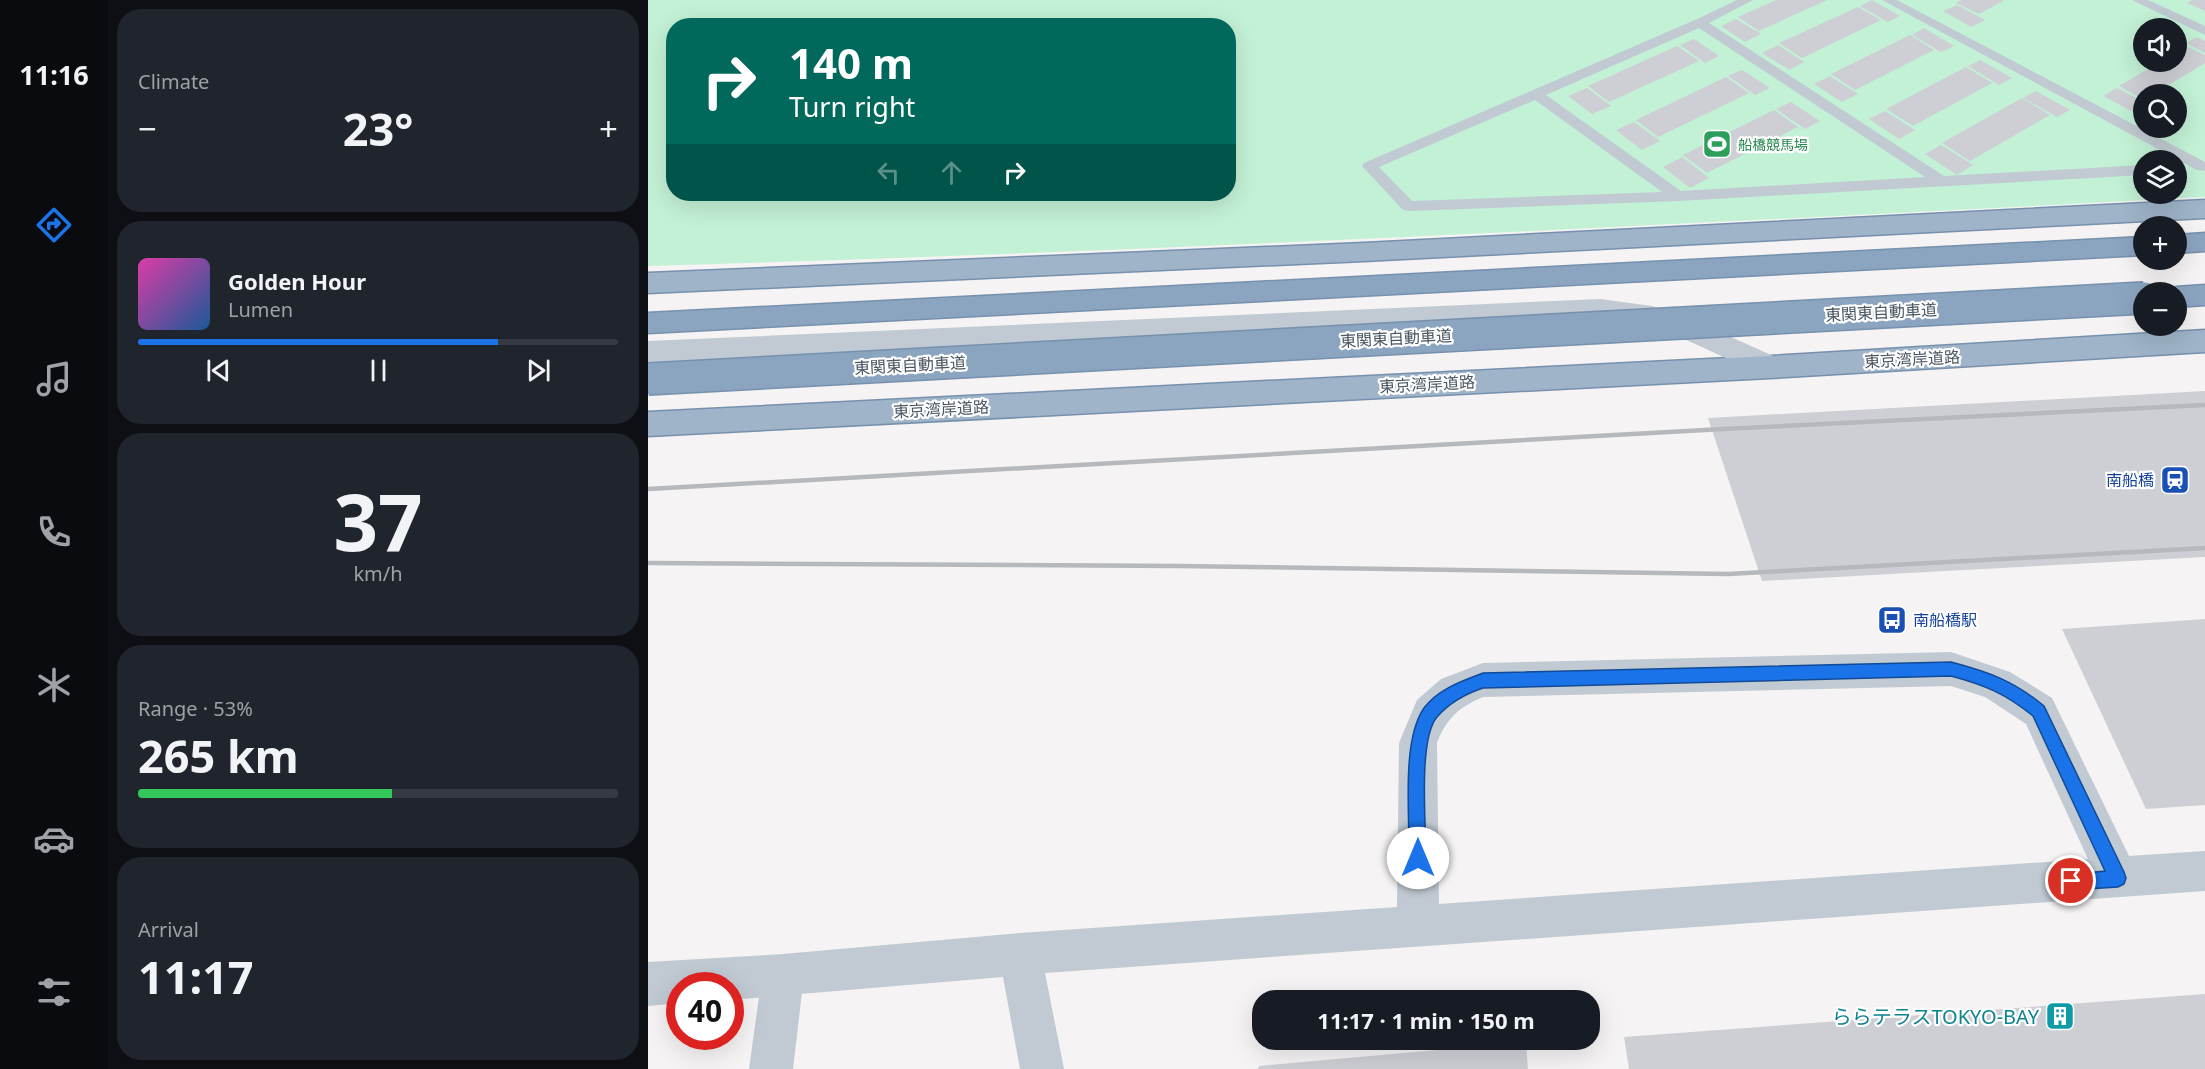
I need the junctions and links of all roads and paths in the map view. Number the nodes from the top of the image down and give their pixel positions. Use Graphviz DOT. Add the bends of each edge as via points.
graph roads {
  1 [pos="1747,0"];
  2 [pos="1888,0"];
  3 [pos="2138,0"];
  4 [pos="1700,23"];
  5 [pos="2205,31"];
  6 [pos="1536,94"];
  7 [pos="2204,167"];
  8 [pos="2187,168"];
  9 [pos="2133,171"];
  10 [pos="1939,180"];
  11 [pos="1678,196"];
  12 [pos="2205,210"];
  13 [pos="2205,242"];
  14 [pos="2187,243"];
  15 [pos="2133,247"];
  16 [pos="648,283"];
  17 [pos="2205,295"];
  18 [pos="2187,296"];
  19 [pos="2133,299"];
  20 [pos="648,323"];
  21 [pos="2205,341"];
  22 [pos="648,352"];
  23 [pos="1770,367"];
  24 [pos="648,379"];
  25 [pos="648,424"];
  26 [pos="2205,871"];
  27 [pos="2118,878"];
  28 [pos="1418,926"];
  29 [pos="1020,954"];
  30 [pos="783,975"];
  31 [pos="648,984"];
  32 [pos="771,1069"];
  33 [pos="1042,1069"];
  1 -- 4 [label="lane"];
  2 -- 7 [label="lane"];
  3 -- 5 [label="lane"];
  4 -- 6 [label="lane"];
  4 -- 10 [label="lane"];
  6 -- 11 [label="lane"];
  6 -- 11 [label="lane" via="1369,166 1408,206"];
  7 -- 8 [label="lane"];
  9 -- 10 [label="lane"];
  10 -- 11 [label="lane"];
  12 -- 16 [label="highway"];
  13 -- 14 [label="highway"];
  15 -- 20 [label="highway"];
  17 -- 18 [label="highway"];
  19 -- 24 [label="highway, 東関東自動車道, bridge"];
  21 -- 23 [label="highway, 東京湾岸道路"];
  22 -- 23 [label="street" via="1600,309 1642,313 1683,327"];
  23 -- 25 [label="highway, 東京湾岸道路"];
  26 -- 27 [label="street"];
  27 -- 28 [label="street"];
  27 -- 28 [label="street" via="2039,711 1989,679 1951,669 1483,680 1454,691 1430,713 1418,743"];
  28 -- 29 [label="street"];
  29 -- 30 [label="street"];
  29 -- 33 [label="street"];
  30 -- 31 [label="street"];
  30 -- 32 [label="street"];
}
